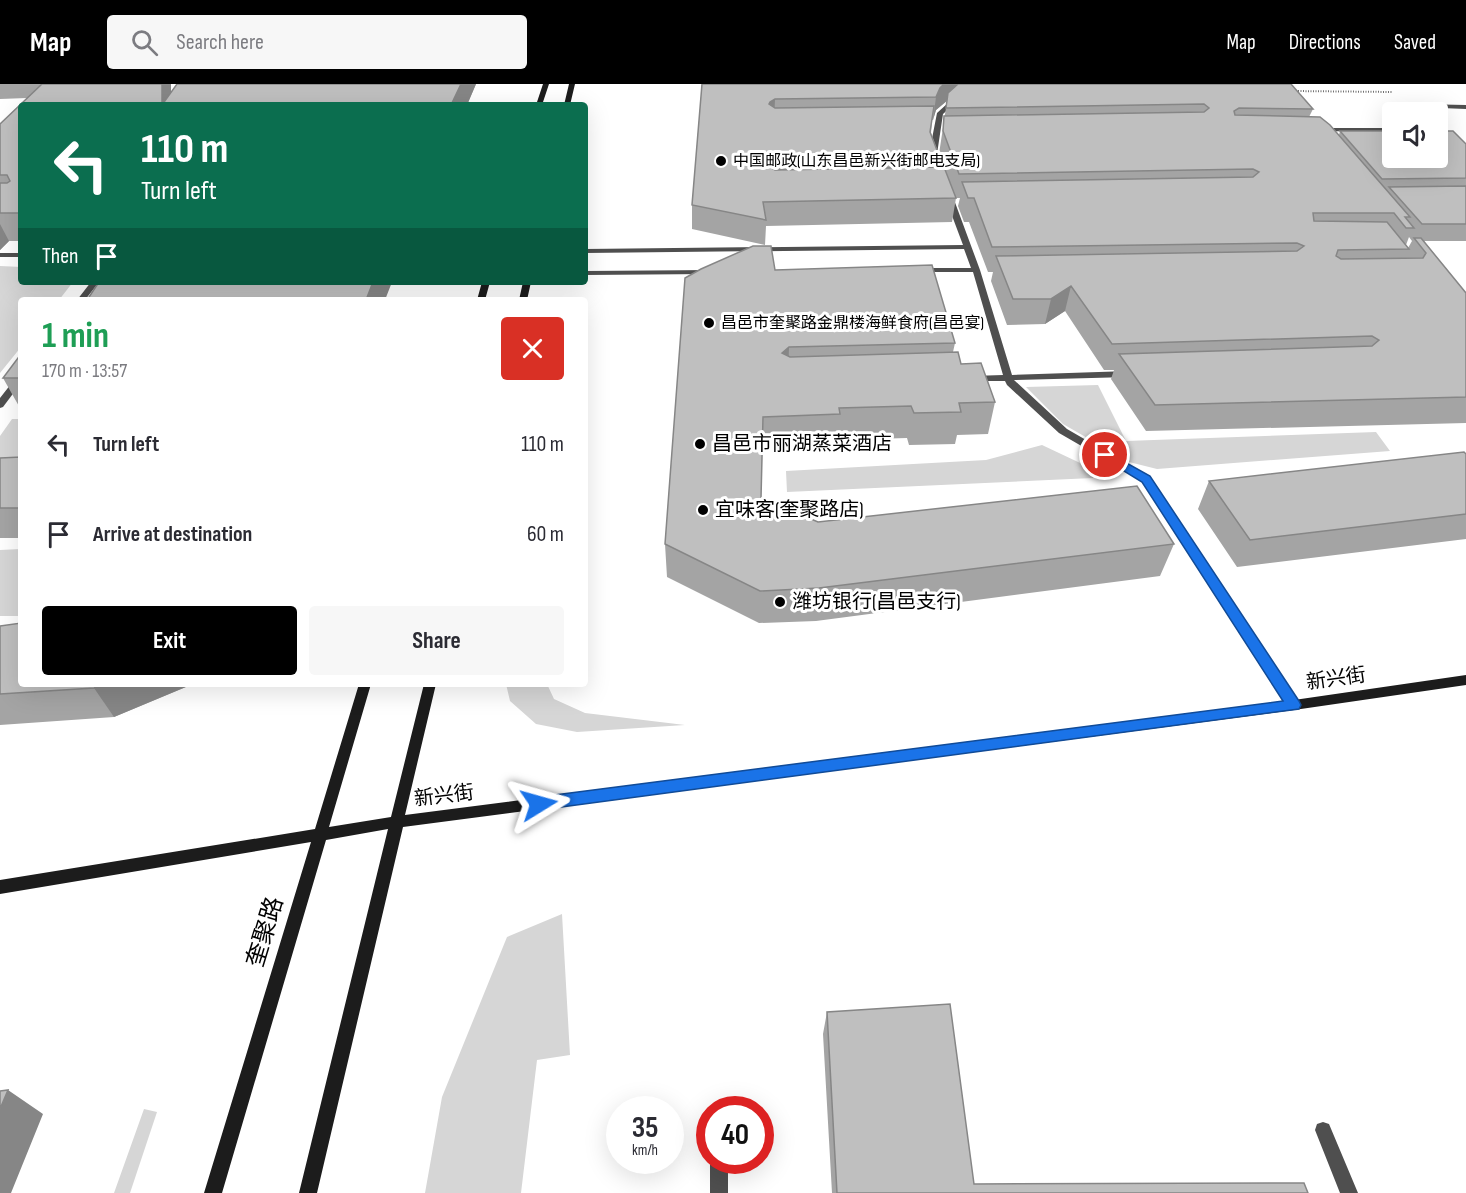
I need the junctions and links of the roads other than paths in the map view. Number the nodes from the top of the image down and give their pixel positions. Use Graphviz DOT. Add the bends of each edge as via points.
graph roads {
  1 [pos="546,84"];
  2 [pos="572,84"];
  3 [pos="963,84"];
  4 [pos="540,102"];
  5 [pos="568,102"];
  6 [pos="1448,107"];
  7 [pos="1466,107"];
  8 [pos="926,124"];
  9 [pos="938,124"];
  10 [pos="1313,130"];
  11 [pos="1382,130"];
  12 [pos="936,135"];
  13 [pos="948,135"];
  14 [pos="937,165"];
  15 [pos="945,186"];
  16 [pos="951,202"];
  17 [pos="963,202"];
  18 [pos="968,247"];
  19 [pos="588,251"];
  20 [pos="0,255"];
  21 [pos="18,255"];
  22 [pos="904,270"];
  23 [pos="725,272"];
  24 [pos="588,273"];
  25 [pos="977,273"];
  26 [pos="990,277"];
  27 [pos="93,285"];
  28 [pos="83,297"];
  29 [pos="1137,374"];
  30 [pos="1008,377"];
  31 [pos="962,379"];
  32 [pos="18,381"];
  33 [pos="0,405"];
  34 [pos="1466,681"];
  35 [pos="364,687"];
  36 [pos="429,687"];
  37 [pos="1294,705"];
  38 [pos="397,822"];
  39 [pos="319,834"];
  40 [pos="0,887"];
  41 [pos="1323,1130"];
  42 [pos="719,1174"];
  43 [pos="213,1193"];
  44 [pos="308,1193"];
  45 [pos="719,1193"];
  46 [pos="1349,1193"];
  1 -- 4 [label="street"];
  2 -- 5 [label="street"];
  3 -- 9 [label="lane" via="962,94 940,113"];
  6 -- 7 [label="lane"];
  8 -- 9 [label="lane"];
  9 -- 12 [label="lane"];
  10 -- 11 [label="lane"];
  12 -- 13 [label="lane"];
  12 -- 14 [label="lane" via="933,154"];
  15 -- 16 [label="lane"];
  16 -- 17 [label="lane"];
  16 -- 18 [label="lane"];
  18 -- 19 [label="lane"];
  18 -- 25 [label="lane"];
  20 -- 21 [label="lane"];
  22 -- 25 [label="lane"];
  23 -- 24 [label="lane"];
  25 -- 26 [label="lane"];
  25 -- 30 [label="lane"];
  27 -- 28 [label="lane"];
  29 -- 30 [label="lane"];
  30 -- 31 [label="lane"];
  30 -- 37 [label="lane" via="1064,430 1146,479"];
  32 -- 33 [label="lane"];
  34 -- 37 [label="street, 新兴街"];
  35 -- 39 [label="street, 奎聚路"];
  36 -- 38 [label="street"];
  37 -- 38 [label="street, 新兴街"];
  38 -- 39 [label="street, 新兴街"];
  38 -- 44 [label="street"];
  39 -- 40 [label="street, 新兴街"];
  39 -- 43 [label="street, 奎聚路"];
  41 -- 46 [label="lane"];
  42 -- 45 [label="lane"];
}
